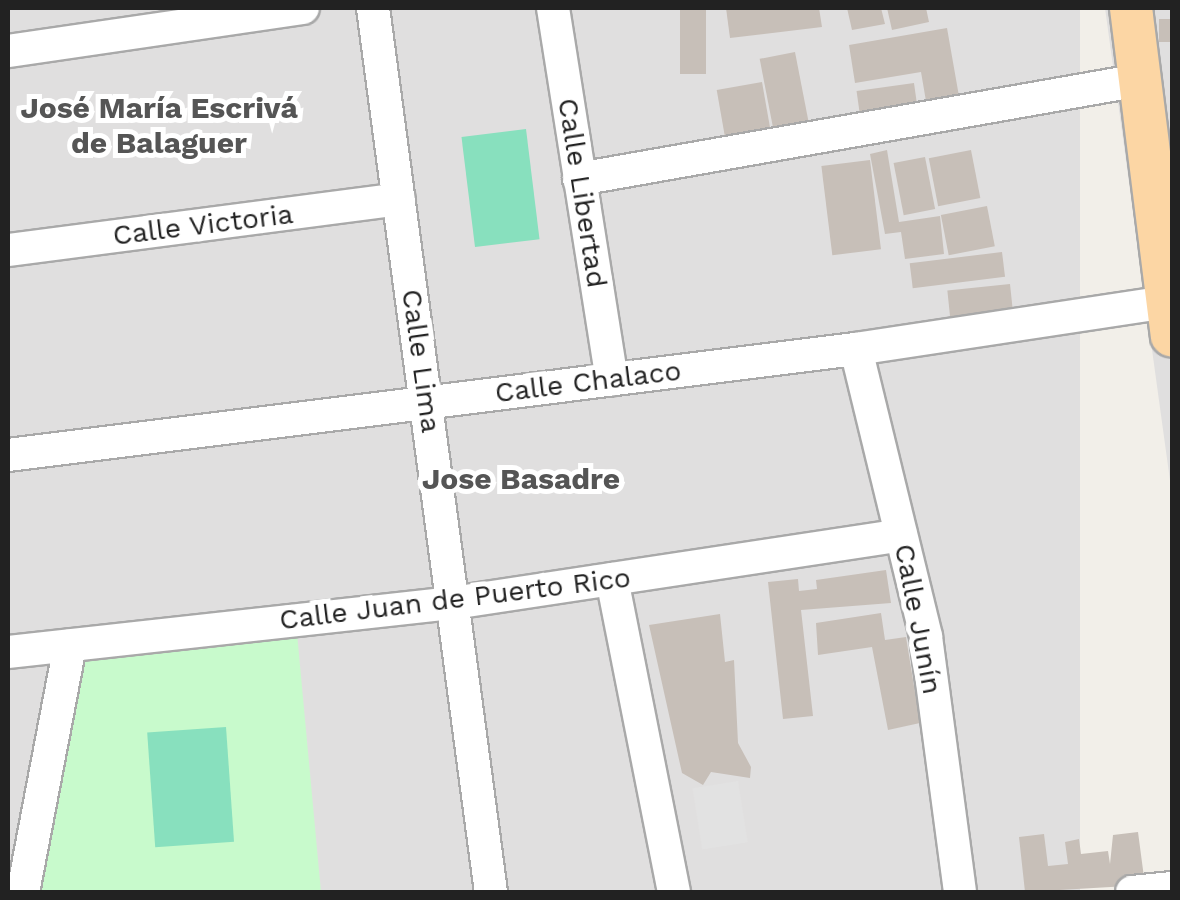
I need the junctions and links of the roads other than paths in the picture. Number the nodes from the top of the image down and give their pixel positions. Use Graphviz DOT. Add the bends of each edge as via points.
graph roads {
  1 [pos="303,8"];
  2 [pos="373,8"];
  3 [pos="552,8"];
  4 [pos="1131,8"];
  5 [pos="8,51"];
  6 [pos="1140,80"];
  7 [pos="579,179"];
  8 [pos="399,200"];
  9 [pos="8,250"];
  10 [pos="1170,319"];
  11 [pos="856,350"];
  12 [pos="612,379"];
  13 [pos="427,401"];
  14 [pos="8,455"];
  15 [pos="902,535"];
  16 [pos="612,580"];
  17 [pos="453,604"];
  18 [pos="70,645"];
  19 [pos="8,652"];
  20 [pos="1172,888"];
  21 [pos="23,892"];
  22 [pos="491,892"];
  23 [pos="674,892"];
  24 [pos="960,892"];
  25 [pos="1132,892"];
  1 -- 5 [label="street"];
  2 -- 8 [label="street, Calle Lima"];
  3 -- 7 [label="street, Calle Libertad"];
  4 -- 6 [label="main road"];
  6 -- 7 [label="street"];
  6 -- 10 [label="main road"];
  7 -- 12 [label="street, Calle Libertad"];
  8 -- 9 [label="street, Calle Victoria"];
  8 -- 13 [label="street, Calle Lima"];
  10 -- 11 [label="street, Calle Chalaco"];
  11 -- 12 [label="street, Calle Chalaco"];
  11 -- 15 [label="street, Calle Junín"];
  12 -- 13 [label="street, Calle Chalaco"];
  13 -- 14 [label="street, Calle Chalaco"];
  13 -- 17 [label="street, Calle Lima"];
  15 -- 16 [label="street, Calle Juan de Puerto Rico"];
  15 -- 24 [label="street, Calle Junín" via="926,636"];
  16 -- 17 [label="street, Calle Juan de Puerto Rico"];
  16 -- 23 [label="street"];
  17 -- 18 [label="street, Calle Juan de Puerto Rico"];
  17 -- 22 [label="street, Calle Lima"];
  18 -- 19 [label="street, Calle Juan de Puerto Rico"];
  18 -- 21 [label="street"];
  20 -- 25 [label="street"];
}
